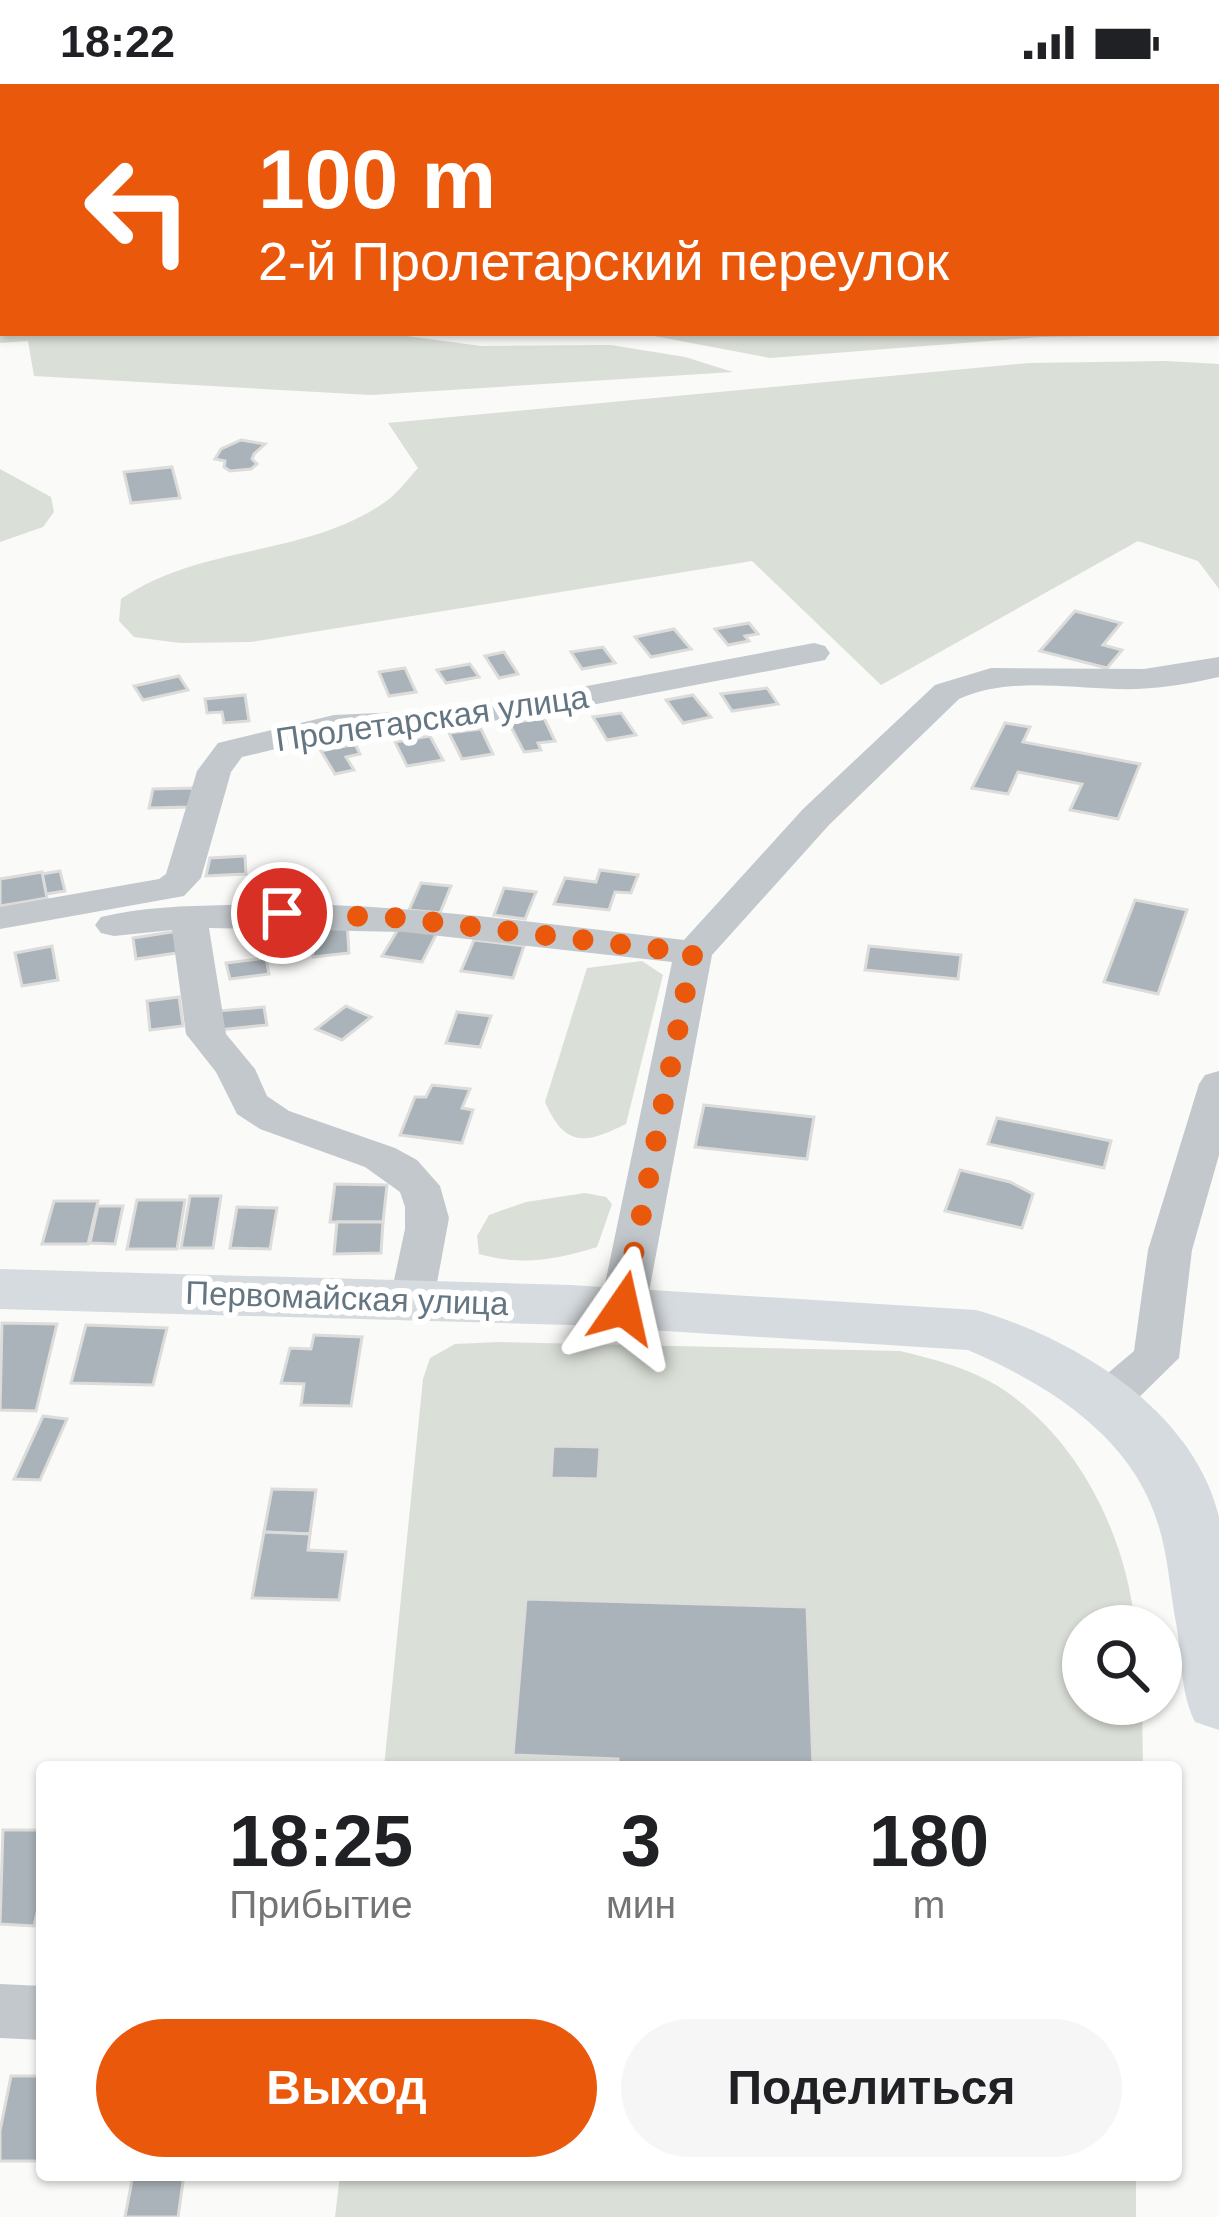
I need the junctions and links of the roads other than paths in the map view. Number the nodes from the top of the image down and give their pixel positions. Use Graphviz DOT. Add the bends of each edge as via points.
graph roads {
  1 [pos="814,653"];
  2 [pos="1219,667"];
  3 [pos="186,915"];
  4 [pos="0,918"];
  5 [pos="0,941"];
  6 [pos="693,953"];
  7 [pos="1219,1084"];
  8 [pos="0,1289"];
  9 [pos="412,1299"];
  10 [pos="623,1308"];
  11 [pos="1105,1402"];
  12 [pos="1219,1702"];
  13 [pos="0,2012"];
  14 [pos="36,2013"];
  1 -- 4 [label="street, Пролетарская улица" via="555,702 334,725 230,750 214,771 183,878 171,888"];
  2 -- 6 [label="street" via="1143,680 963,682 816,817"];
  3 -- 5 [label="street"];
  3 -- 6 [label="street" via="400,918"];
  3 -- 9 [label="street" via="207,1038 254,1108 346,1142 422,1190 428,1210"];
  6 -- 10 [label="street"];
  7 -- 11 [label="street" via="1170,1250 1156,1358"];
  8 -- 9 [label="main road, Первомайская улица"];
  9 -- 10 [label="main road, Первомайская улица"];
  10 -- 11 [label="main road, Первомайская улица" via="976,1330 1045,1359"];
  11 -- 12 [label="main road, Первомайская улица" via="1161,1456 1190,1524"];
  13 -- 14 [label="street"];
}
